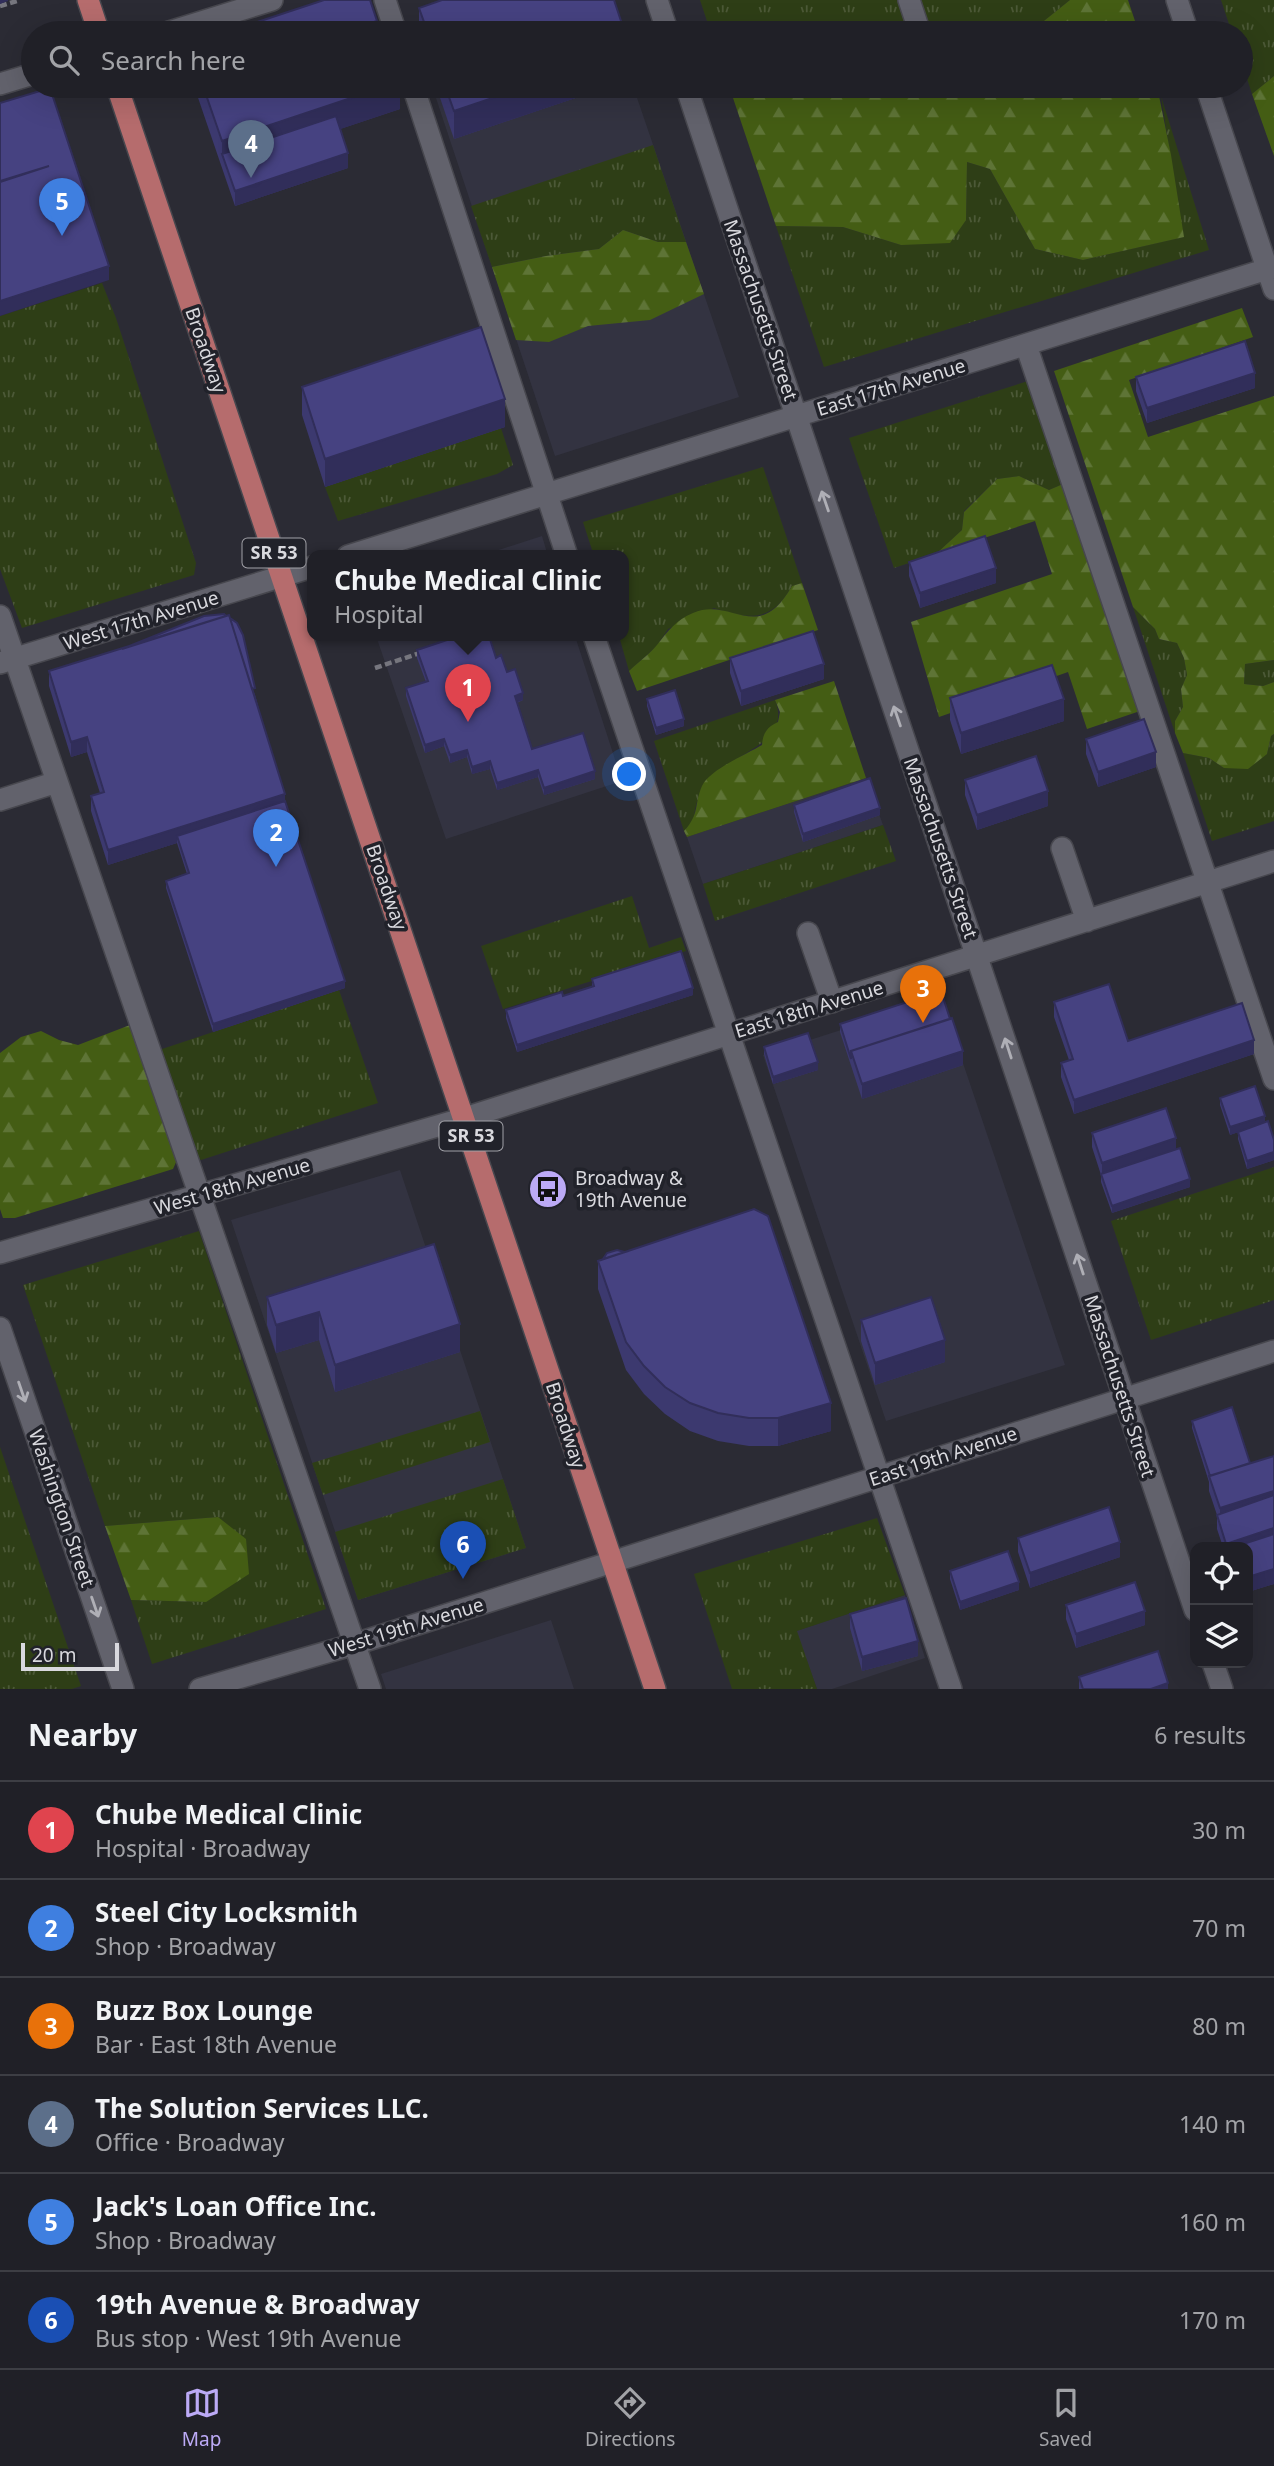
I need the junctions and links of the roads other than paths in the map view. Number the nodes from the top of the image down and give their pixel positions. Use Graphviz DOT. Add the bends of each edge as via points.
graph roads {
  1 [pos="88,0"];
  2 [pos="272,0"];
  3 [pos="385,0"];
  4 [pos="657,0"];
  5 [pos="909,0"];
  6 [pos="1177,0"];
  7 [pos="95,21"];
  8 [pos="205,21"];
  9 [pos="392,21"];
  10 [pos="664,21"];
  11 [pos="916,21"];
  12 [pos="1184,21"];
  13 [pos="21,78"];
  14 [pos="0,84"];
  15 [pos="121,98"];
  16 [pos="417,98"];
  17 [pos="690,98"];
  18 [pos="1210,98"];
  19 [pos="1272,275"];
  20 [pos="1026,345"];
  21 [pos="797,416"];
  22 [pos="546,494"];
  23 [pos="401,548"];
  24 [pos="565,550"];
  25 [pos="307,569"];
  26 [pos="282,577"];
  27 [pos="0,616"];
  28 [pos="596,641"];
  29 [pos="7,661"];
  30 [pos="57,782"];
  31 [pos="0,800"];
  32 [pos="1062,848"];
  33 [pos="1274,862"];
  34 [pos="1208,882"];
  35 [pos="1087,921"];
  36 [pos="808,933"];
  37 [pos="978,956"];
  38 [pos="832,1002"];
  39 [pos="730,1034"];
  40 [pos="1274,1079"];
  41 [pos="465,1118"];
  42 [pos="201,1195"];
  43 [pos="0,1253"];
  44 [pos="0,1328"];
  45 [pos="1274,1351"];
  46 [pos="1124,1399"];
  47 [pos="877,1477"];
  48 [pos="612,1561"];
  49 [pos="1193,1605"];
  50 [pos="355,1644"];
  51 [pos="1215,1668"];
  52 [pos="123,1689"];
  53 [pos="200,1689"];
  54 [pos="370,1689"];
  55 [pos="655,1689"];
  56 [pos="951,1689"];
  57 [pos="1222,1689"];
  1 -- 7 [label="main road"];
  2 -- 8 [label="street"];
  3 -- 9 [label="street"];
  4 -- 10 [label="street"];
  5 -- 11 [label="street"];
  6 -- 12 [label="street"];
  13 -- 14 [label="street"];
  15 -- 26 [label="main road, Broadway / SR 53"];
  16 -- 22 [label="street"];
  17 -- 21 [label="street, Massachusetts Street"];
  18 -- 19 [label="street"];
  19 -- 20 [label="street, East 17th Avenue"];
  20 -- 21 [label="street, East 17th Avenue"];
  20 -- 34 [label="street"];
  21 -- 22 [label="street, East 17th Avenue"];
  37 -- 21 [label="street, Massachusetts Street, one-way"];
  22 -- 23 [label="street, East 17th Avenue"];
  22 -- 24 [label="street"];
  25 -- 26 [label="street"];
  26 -- 29 [label="street, West 17th Avenue"];
  26 -- 41 [label="main road, Broadway / SR 53"];
  27 -- 29 [label="street"];
  28 -- 39 [label="street"];
  29 -- 30 [label="street"];
  30 -- 31 [label="street"];
  30 -- 42 [label="street"];
  32 -- 35 [label="street"];
  33 -- 34 [label="street, East 18th Avenue"];
  34 -- 35 [label="street, East 18th Avenue"];
  34 -- 40 [label="street"];
  35 -- 37 [label="street, East 18th Avenue"];
  36 -- 38 [label="street"];
  37 -- 38 [label="street, East 18th Avenue"];
  46 -- 37 [label="street, Massachusetts Street, one-way"];
  38 -- 39 [label="street, East 18th Avenue"];
  39 -- 41 [label="street, East 18th Avenue"];
  39 -- 47 [label="street"];
  41 -- 42 [label="street, West 18th Avenue"];
  41 -- 48 [label="main road, Broadway / SR 53"];
  42 -- 43 [label="street, West 18th Avenue"];
  42 -- 50 [label="street"];
  44 -- 52 [label="street, Washington Street, one-way"];
  45 -- 46 [label="street, East 19th Avenue"];
  46 -- 47 [label="street, East 19th Avenue"];
  46 -- 49 [label="street, Massachusetts Street"];
  47 -- 48 [label="street, East 19th Avenue"];
  47 -- 56 [label="street"];
  48 -- 50 [label="street, West 19th Avenue"];
  48 -- 55 [label="main road, Broadway / SR 53"];
  50 -- 53 [label="street, West 19th Avenue"];
  50 -- 54 [label="street"];
  51 -- 57 [label="street"];
}
